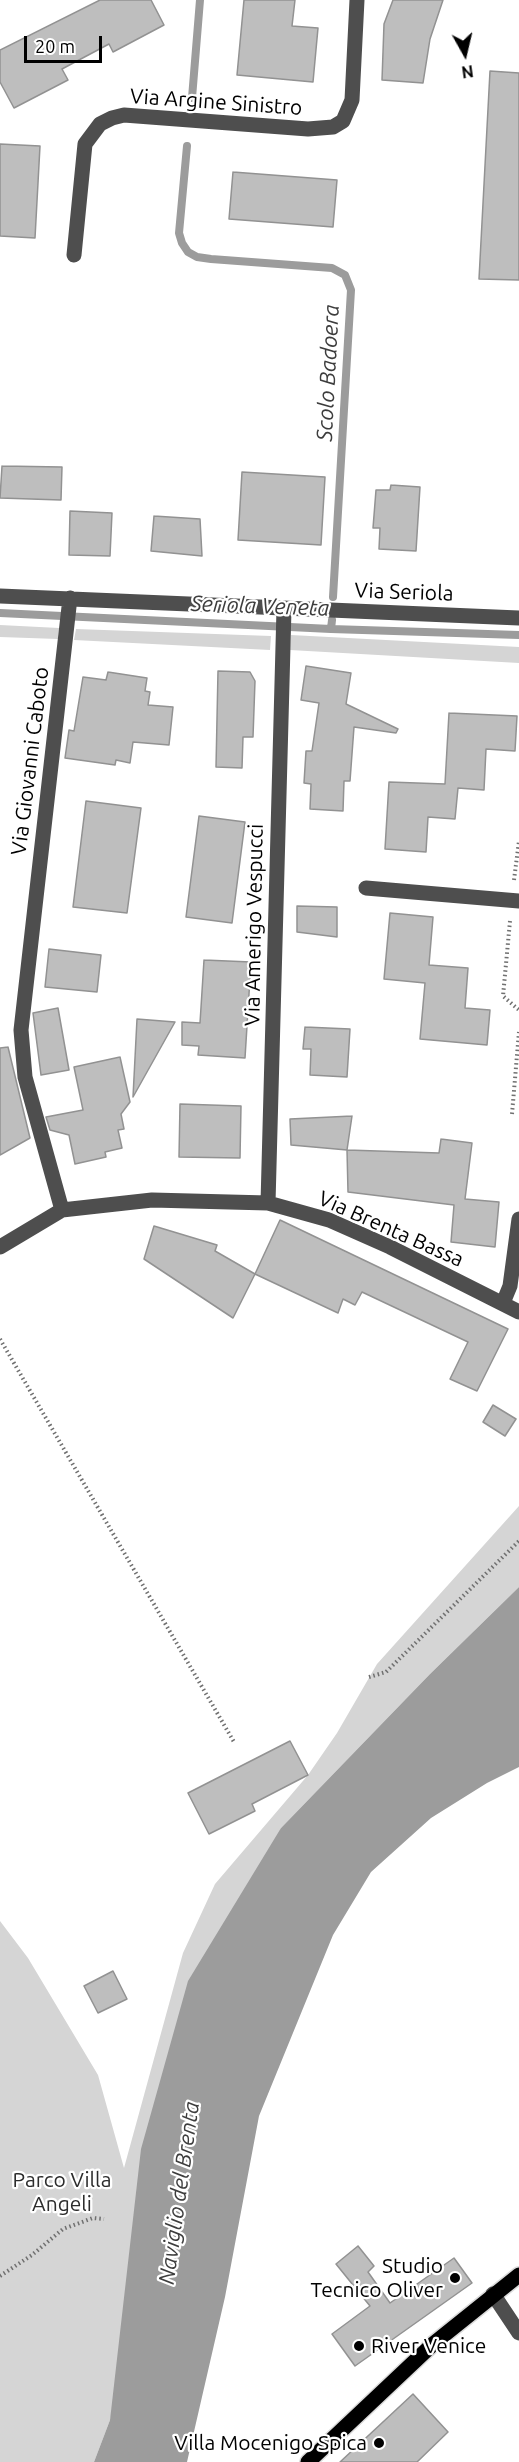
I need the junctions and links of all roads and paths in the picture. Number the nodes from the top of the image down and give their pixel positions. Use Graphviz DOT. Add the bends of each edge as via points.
graph roads {
  1 [pos="357,0"];
  2 [pos="74,255"];
  3 [pos="0,596"];
  4 [pos="70,603"];
  5 [pos="284,614"];
  6 [pos="519,618"];
  7 [pos="519,841"];
  8 [pos="366,888"];
  9 [pos="516,895"];
  10 [pos="510,921"];
  11 [pos="519,1010"];
  12 [pos="519,1032"];
  13 [pos="512,1114"];
  14 [pos="268,1203"];
  15 [pos="62,1210"];
  16 [pos="519,1219"];
  17 [pos="0,1247"];
  18 [pos="502,1303"];
  19 [pos="519,1312"];
  20 [pos="0,1339"];
  21 [pos="519,1541"];
  22 [pos="369,1677"];
  23 [pos="234,1742"];
  24 [pos="104,2219"];
  25 [pos="519,2275"];
  26 [pos="0,2276"];
  27 [pos="493,2294"];
  28 [pos="519,2333"];
  29 [pos="308,2462"];
  1 -- 2 [label="street, Via Argine Sinistro" via="352,100 343,121 320,129 124,115 106,121 91,133 81,157"];
  3 -- 4 [label="street, Via Seriola"];
  4 -- 5 [label="street, Via Seriola"];
  4 -- 15 [label="street, Via Giovanni Caboto" via="21,1030 25,1077"];
  5 -- 6 [label="street, Via Seriola"];
  5 -- 14 [label="street, Via Amerigo Vespucci"];
  7 -- 9 [label="path"];
  8 -- 9 [label="street"];
  10 -- 11 [label="path" via="503,996"];
  12 -- 13 [label="path"];
  14 -- 15 [label="street, Via Brenta Bassa" via="152,1200"];
  14 -- 18 [label="street, Via Brenta Bassa" via="329,1220"];
  15 -- 17 [label="street, Via Brenta Bassa"];
  16 -- 18 [label="street" via="510,1286"];
  18 -- 19 [label="street, Via Brenta Bassa"];
  20 -- 23 [label="path"];
  21 -- 22 [label="path" via="386,1672"];
  24 -- 26 [label="path" via="93,2218 63,2229"];
  25 -- 27 [label="main road"];
  27 -- 28 [label="street"];
  27 -- 29 [label="main road" via="392,2381"];
}
